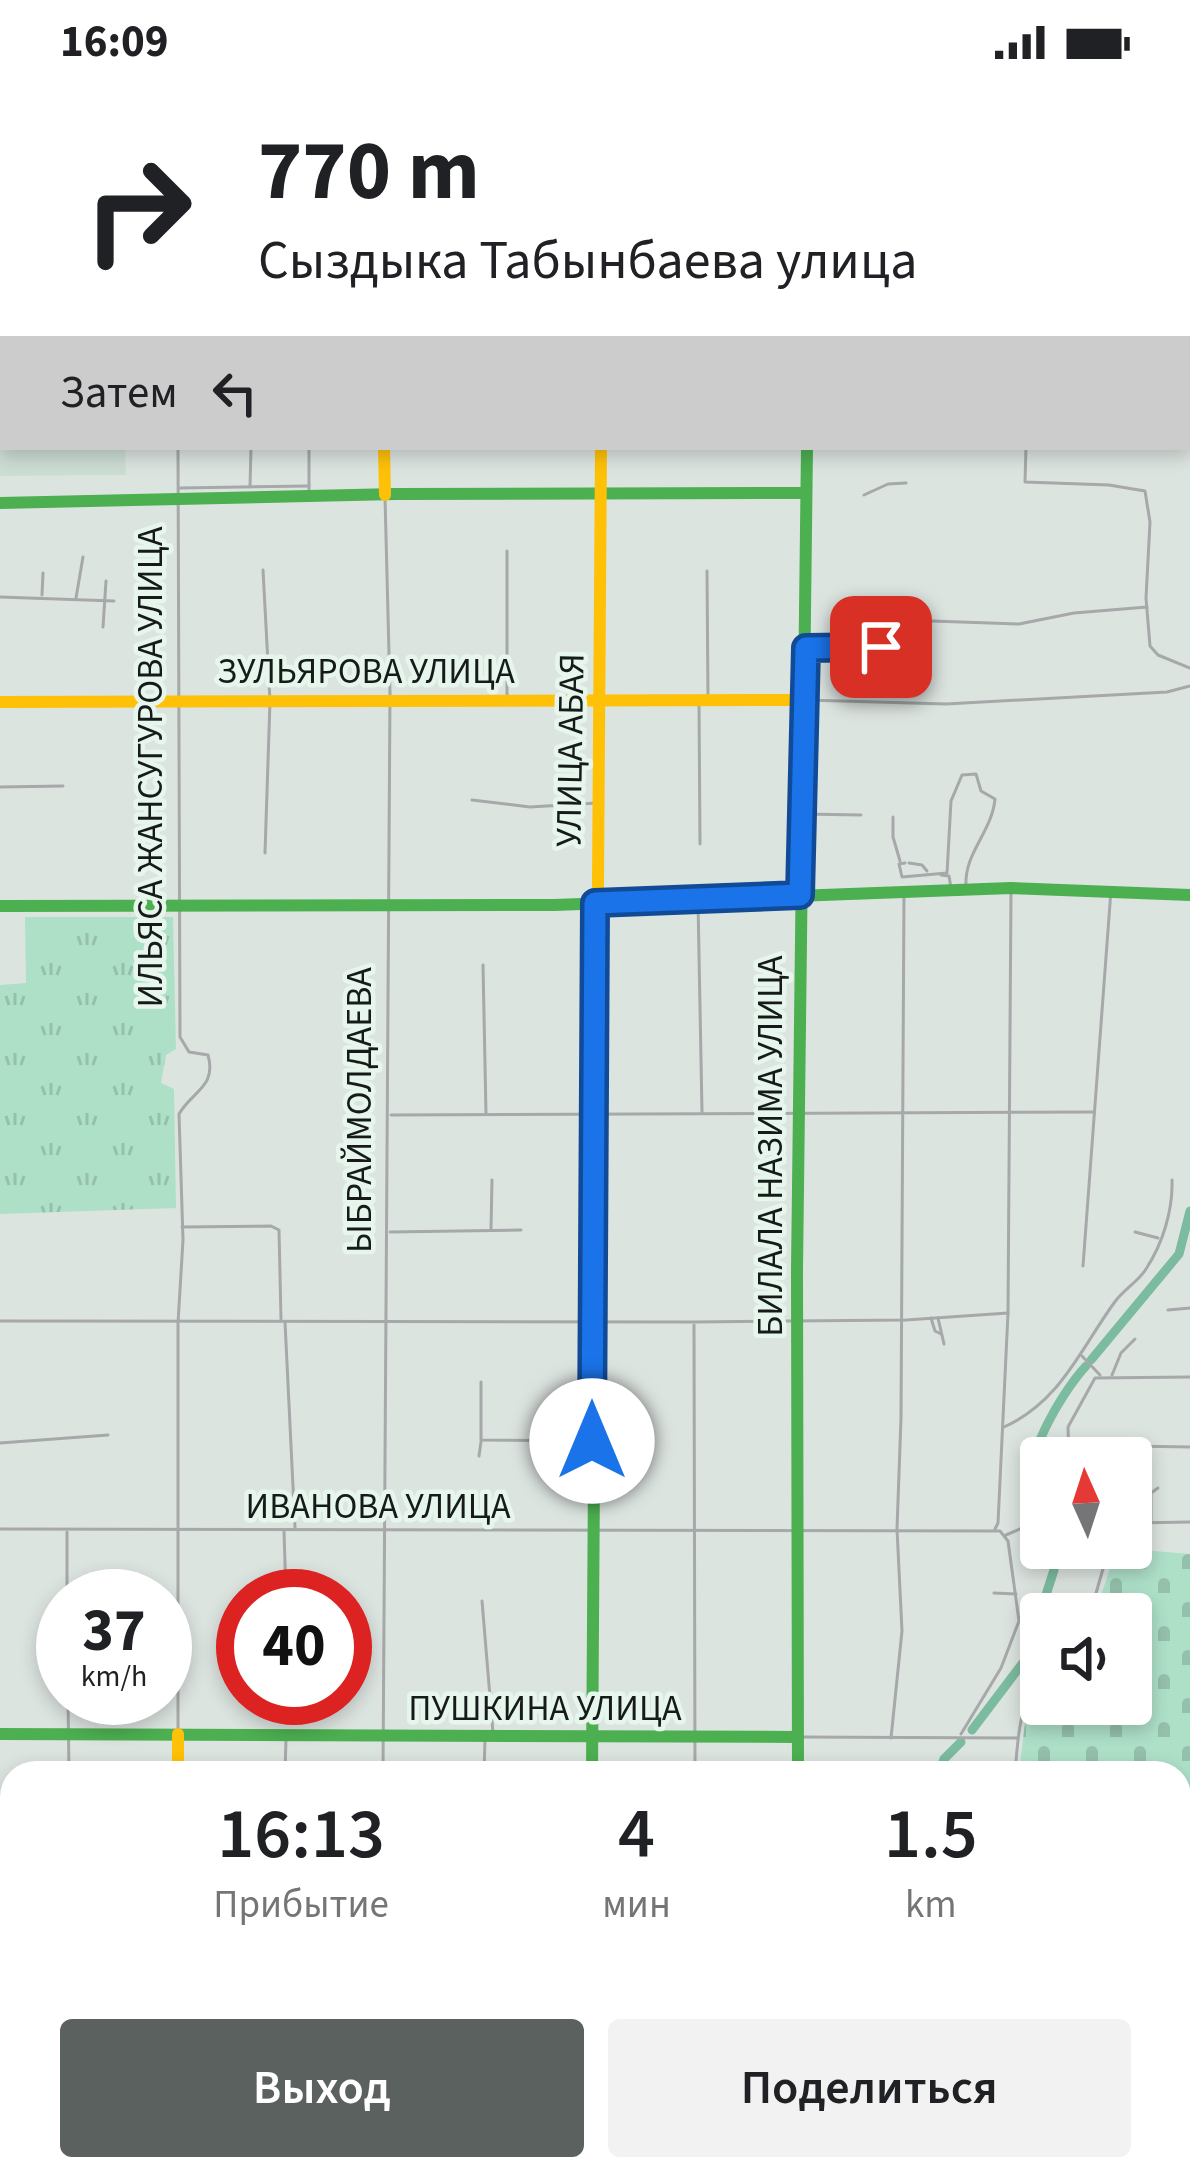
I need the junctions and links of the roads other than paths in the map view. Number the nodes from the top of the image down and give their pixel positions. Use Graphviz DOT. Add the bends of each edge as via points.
graph roads {
  1 [pos="178,450"];
  2 [pos="251,450"];
  3 [pos="309,450"];
  4 [pos="384,450"];
  5 [pos="601,450"];
  6 [pos="807,450"];
  7 [pos="1026,450"];
  8 [pos="906,483"];
  9 [pos="250,487"];
  10 [pos="309,492"];
  11 [pos="806,493"];
  12 [pos="178,494"];
  13 [pos="385,495"];
  14 [pos="864,495"];
  15 [pos="601,496"];
  16 [pos="0,503"];
  17 [pos="507,551"];
  18 [pos="83,557"];
  19 [pos="263,570"];
  20 [pos="707,571"];
  21 [pos="43,572"];
  22 [pos="106,580"];
  23 [pos="0,597"];
  24 [pos="42,597"];
  25 [pos="75,599"];
  26 [pos="102,601"];
  27 [pos="114,601"];
  28 [pos="1147,608"];
  29 [pos="103,627"];
  30 [pos="806,648"];
  31 [pos="1190,668"];
  32 [pos="1190,686"];
  33 [pos="390,699"];
  34 [pos="703,699"];
  35 [pos="177,700"];
  36 [pos="507,700"];
  37 [pos="601,700"];
  38 [pos="804,700"];
  39 [pos="270,701"];
  40 [pos="0,702"];
  41 [pos="63,786"];
  42 [pos="0,787"];
  43 [pos="472,800"];
  44 [pos="599,803"];
  45 [pos="802,814"];
  46 [pos="861,815"];
  47 [pos="893,817"];
  48 [pos="700,844"];
  49 [pos="265,853"];
  50 [pos="905,863"];
  51 [pos="931,874"];
  52 [pos="1011,888"];
  53 [pos="1112,889"];
  54 [pos="958,890"];
  55 [pos="904,891"];
  56 [pos="800,895"];
  57 [pos="1190,896"];
  58 [pos="698,900"];
  59 [pos="595,903"];
  60 [pos="389,904"];
  61 [pos="0,906"];
  62 [pos="180,906"];
  63 [pos="483,964"];
  64 [pos="1010,1111"];
  65 [pos="702,1112"];
  66 [pos="799,1112"];
  67 [pos="902,1112"];
  68 [pos="1094,1112"];
  69 [pos="595,1113"];
  70 [pos="389,1115"];
  71 [pos="486,1116"];
  72 [pos="492,1180"];
  73 [pos="1172,1180"];
  74 [pos="182,1227"];
  75 [pos="520,1230"];
  76 [pos="490,1231"];
  77 [pos="388,1232"];
  78 [pos="1135,1232"];
  79 [pos="1160,1239"];
  80 [pos="1083,1267"];
  81 [pos="1190,1308"];
  82 [pos="1168,1310"];
  83 [pos="1007,1312"];
  84 [pos="934,1317"];
  85 [pos="797,1320"];
  86 [pos="899,1320"];
  87 [pos="0,1321"];
  88 [pos="283,1321"];
  89 [pos="386,1321"];
  90 [pos="694,1322"];
  91 [pos="178,1323"];
  92 [pos="593,1323"];
  93 [pos="1135,1339"];
  94 [pos="944,1345"];
  95 [pos="1082,1356"];
  96 [pos="1102,1376"];
  97 [pos="1111,1376"];
  98 [pos="1190,1377"];
  99 [pos="481,1382"];
  100 [pos="1002,1428"];
  101 [pos="108,1435"];
  102 [pos="1069,1437"];
  103 [pos="481,1440"];
  104 [pos="592,1441"];
  105 [pos="0,1443"];
  106 [pos="1152,1446"];
  107 [pos="1190,1447"];
  108 [pos="479,1456"];
  109 [pos="1158,1487"];
  110 [pos="1152,1492"];
  111 [pos="1152,1522"];
  112 [pos="1190,1522"];
  113 [pos="384,1528"];
  114 [pos="0,1529"];
  115 [pos="67,1529"];
  116 [pos="178,1529"];
  117 [pos="284,1529"];
  118 [pos="295,1529"];
  119 [pos="897,1529"];
  120 [pos="1020,1529"];
  121 [pos="593,1530"];
  122 [pos="697,1530"];
  123 [pos="797,1530"];
  124 [pos="994,1531"];
  125 [pos="1004,1536"];
  126 [pos="67,1569"];
  127 [pos="285,1569"];
  128 [pos="994,1593"];
  129 [pos="1018,1594"];
  130 [pos="482,1601"];
  131 [pos="68,1725"];
  132 [pos="1021,1725"];
  133 [pos="0,1733"];
  134 [pos="68,1734"];
  135 [pos="178,1734"];
  136 [pos="961,1734"];
  137 [pos="489,1735"];
  138 [pos="286,1736"];
  139 [pos="382,1736"];
  140 [pos="592,1736"];
  141 [pos="798,1737"];
  142 [pos="695,1738"];
  143 [pos="892,1738"];
  144 [pos="1017,1738"];
  145 [pos="68,1761"];
  146 [pos="178,1761"];
  147 [pos="285,1761"];
  148 [pos="383,1761"];
  149 [pos="486,1761"];
  150 [pos="592,1761"];
  151 [pos="695,1761"];
  152 [pos="799,1761"];
  153 [pos="1016,1761"];
  1 -- 12 [label="street, ИЛЬЯСА ЖАНСУГУРОВА УЛИЦА"];
  2 -- 9 [label="street"];
  3 -- 10 [label="street"];
  4 -- 13 [label="main road, ЫБРАЙМОЛДАЕВА"];
  5 -- 15 [label="main road, УЛИЦА АБАЯ"];
  6 -- 11 [label="main road, БИЛАЛА НАЗИМА УЛИЦА"];
  7 -- 28 [label="street" via="1025,482 1145,491"];
  8 -- 14 [label="street"];
  9 -- 10 [label="street"];
  9 -- 12 [label="street"];
  10 -- 12 [label="main road"];
  10 -- 13 [label="main road"];
  11 -- 15 [label="main road"];
  11 -- 30 [label="main road, БИЛАЛА НАЗИМА УЛИЦА"];
  12 -- 16 [label="main road"];
  12 -- 35 [label="street, ИЛЬЯСА ЖАНСУГУРОВА УЛИЦА"];
  13 -- 15 [label="main road"];
  13 -- 33 [label="street, ЫБРАЙМОЛДАЕВА"];
  15 -- 37 [label="main road, УЛИЦА АБАЯ"];
  17 -- 36 [label="street"];
  18 -- 25 [label="street"];
  19 -- 39 [label="street"];
  20 -- 34 [label="street"];
  21 -- 24 [label="street"];
  22 -- 26 [label="street"];
  23 -- 24 [label="street"];
  24 -- 25 [label="street"];
  25 -- 26 [label="street"];
  26 -- 27 [label="street"];
  26 -- 29 [label="street"];
  28 -- 30 [label="street" via="1019,624 903,620 893,646"];
  28 -- 31 [label="street" via="1150,646"];
  30 -- 38 [label="main road, БИЛАЛА НАЗИМА УЛИЦА"];
  32 -- 38 [label="street" via="1007,702"];
  33 -- 36 [label="main road, ЗУЛЬЯРОВА УЛИЦА"];
  33 -- 39 [label="main road, ЗУЛЬЯРОВА УЛИЦА"];
  33 -- 60 [label="street, ЫБРАЙМОЛДАЕВА"];
  34 -- 37 [label="main road, ЗУЛЬЯРОВА УЛИЦА"];
  34 -- 38 [label="main road, ЗУЛЬЯРОВА УЛИЦА"];
  34 -- 48 [label="street"];
  35 -- 39 [label="main road, ЗУЛЬЯРОВА УЛИЦА"];
  35 -- 40 [label="main road, ЗУЛЬЯРОВА УЛИЦА"];
  35 -- 62 [label="street, ИЛЬЯСА ЖАНСУГУРОВА УЛИЦА"];
  36 -- 37 [label="main road, ЗУЛЬЯРОВА УЛИЦА"];
  37 -- 44 [label="main road, УЛИЦА АБАЯ"];
  38 -- 45 [label="main road, БИЛАЛА НАЗИМА УЛИЦА"];
  39 -- 49 [label="street"];
  41 -- 42 [label="street"];
  43 -- 44 [label="street"];
  44 -- 59 [label="main road, УЛИЦА АБАЯ"];
  45 -- 46 [label="street"];
  45 -- 56 [label="main road, БИЛАЛА НАЗИМА УЛИЦА"];
  47 -- 50 [label="street"];
  50 -- 51 [label="street"];
  50 -- 51 [label="street" via="902,877"];
  51 -- 54 [label="street" via="949,876"];
  51 -- 54 [label="street" via="949,870 953,793 962,775 976,774 995,806"];
  52 -- 53 [label="main road"];
  52 -- 54 [label="main road"];
  52 -- 64 [label="street"];
  53 -- 57 [label="main road"];
  53 -- 68 [label="street"];
  54 -- 55 [label="main road"];
  55 -- 56 [label="main road"];
  55 -- 67 [label="street"];
  56 -- 58 [label="main road"];
  56 -- 66 [label="main road, БИЛАЛА НАЗИМА УЛИЦА"];
  58 -- 59 [label="main road"];
  58 -- 65 [label="street"];
  59 -- 60 [label="main road"];
  59 -- 69 [label="main road, УЛИЦА АБАЯ"];
  60 -- 62 [label="main road"];
  60 -- 70 [label="street, ЫБРАЙМОЛДАЕВА"];
  61 -- 62 [label="main road"];
  62 -- 74 [label="street, ИЛЬЯСА ЖАНСУГУРОВА УЛИЦА" via="180,1037 189,1052 208,1055 212,1072 179,1114"];
  63 -- 71 [label="street"];
  64 -- 67 [label="street"];
  64 -- 68 [label="street"];
  64 -- 83 [label="street"];
  65 -- 66 [label="street"];
  65 -- 69 [label="street"];
  66 -- 67 [label="street"];
  66 -- 85 [label="main road, БИЛАЛА НАЗИМА УЛИЦА"];
  67 -- 86 [label="street"];
  68 -- 80 [label="street"];
  69 -- 71 [label="street"];
  69 -- 92 [label="main road, УЛИЦА АБАЯ"];
  70 -- 71 [label="street"];
  70 -- 77 [label="street, ЫБРАЙМОЛДАЕВА"];
  72 -- 76 [label="street"];
  73 -- 79 [label="street"];
  74 -- 88 [label="street" via="279,1230"];
  74 -- 91 [label="street, ИЛЬЯСА ЖАНСУГУРОВА УЛИЦА"];
  75 -- 76 [label="street"];
  76 -- 77 [label="street"];
  77 -- 89 [label="street, ЫБРАЙМОЛДАЕВА"];
  78 -- 79 [label="street"];
  79 -- 95 [label="street" via="1145,1273 1116,1300"];
  81 -- 82 [label="street"];
  83 -- 84 [label="street"];
  83 -- 100 [label="street"];
  84 -- 86 [label="street"];
  84 -- 94 [label="street"];
  85 -- 86 [label="street"];
  85 -- 90 [label="street"];
  85 -- 123 [label="main road, БИЛАЛА НАЗИМА УЛИЦА"];
  86 -- 119 [label="street"];
  87 -- 91 [label="street"];
  88 -- 89 [label="street"];
  88 -- 91 [label="street"];
  88 -- 118 [label="street"];
  89 -- 92 [label="street"];
  89 -- 113 [label="street, ЫБРАЙМОЛДАЕВА"];
  90 -- 92 [label="street"];
  90 -- 122 [label="street"];
  91 -- 116 [label="street, ИЛЬЯСА ЖАНСУГУРОВА УЛИЦА"];
  92 -- 104 [label="main road, УЛИЦА АБАЯ"];
  93 -- 97 [label="street"];
  95 -- 96 [label="street"];
  95 -- 100 [label="street" via="1057,1389"];
  96 -- 97 [label="street"];
  96 -- 102 [label="street" via="1072,1417"];
  97 -- 98 [label="street"];
  99 -- 103 [label="street"];
  100 -- 124 [label="street"];
  101 -- 105 [label="street"];
  103 -- 104 [label="street"];
  103 -- 108 [label="street"];
  104 -- 121 [label="main road, УЛИЦА АБАЯ"];
  106 -- 107 [label="street"];
  109 -- 110 [label="street"];
  111 -- 112 [label="street"];
  113 -- 118 [label="street, ИВАНОВА УЛИЦА"];
  113 -- 121 [label="street, ИВАНОВА УЛИЦА"];
  113 -- 139 [label="street, ЫБРАЙМОЛДАЕВА"];
  114 -- 115 [label="street, ИВАНОВА УЛИЦА"];
  115 -- 116 [label="street, ИВАНОВА УЛИЦА"];
  115 -- 126 [label="street"];
  116 -- 117 [label="street, ИВАНОВА УЛИЦА"];
  116 -- 135 [label="street, ИЛЬЯСА ЖАНСУГУРОВА УЛИЦА"];
  117 -- 118 [label="street, ИВАНОВА УЛИЦА"];
  117 -- 127 [label="street"];
  119 -- 123 [label="street, ИВАНОВА УЛИЦА"];
  119 -- 124 [label="street, ИВАНОВА УЛИЦА"];
  119 -- 143 [label="street" via="902,1631"];
  120 -- 125 [label="street"];
  121 -- 122 [label="street, ИВАНОВА УЛИЦА"];
  121 -- 140 [label="main road, УЛИЦА АБАЯ"];
  122 -- 123 [label="street, ИВАНОВА УЛИЦА"];
  122 -- 142 [label="street"];
  123 -- 141 [label="main road, БИЛАЛА НАЗИМА УЛИЦА"];
  124 -- 125 [label="street, ИВАНОВА УЛИЦА"];
  125 -- 129 [label="street"];
  128 -- 129 [label="street"];
  129 -- 136 [label="street" via="1013,1642"];
  130 -- 137 [label="street"];
  131 -- 134 [label="street"];
  132 -- 144 [label="street"];
  133 -- 134 [label="main road, ПУШКИНА УЛИЦА"];
  134 -- 135 [label="main road, ПУШКИНА УЛИЦА"];
  134 -- 145 [label="street"];
  135 -- 138 [label="main road, ПУШКИНА УЛИЦА"];
  135 -- 146 [label="main road, ИЛЬЯСА ЖАНСУГУРОВА УЛИЦА"];
  136 -- 143 [label="street, ПУШКИНА УЛИЦА"];
  136 -- 144 [label="street, ПУШКИНА УЛИЦА"];
  137 -- 139 [label="main road, ПУШКИНА УЛИЦА"];
  137 -- 140 [label="main road, ПУШКИНА УЛИЦА"];
  137 -- 149 [label="street"];
  138 -- 139 [label="main road, ПУШКИНА УЛИЦА"];
  138 -- 147 [label="street"];
  139 -- 148 [label="street, ЫБРАЙМОЛДАЕВА"];
  140 -- 142 [label="main road, ПУШКИНА УЛИЦА"];
  140 -- 150 [label="main road, УЛИЦА АБАЯ"];
  141 -- 142 [label="main road, ПУШКИНА УЛИЦА"];
  141 -- 143 [label="street, ПУШКИНА УЛИЦА"];
  141 -- 152 [label="main road, БИЛАЛА НАЗИМА УЛИЦА"];
  142 -- 151 [label="street"];
  144 -- 153 [label="street"];
}
